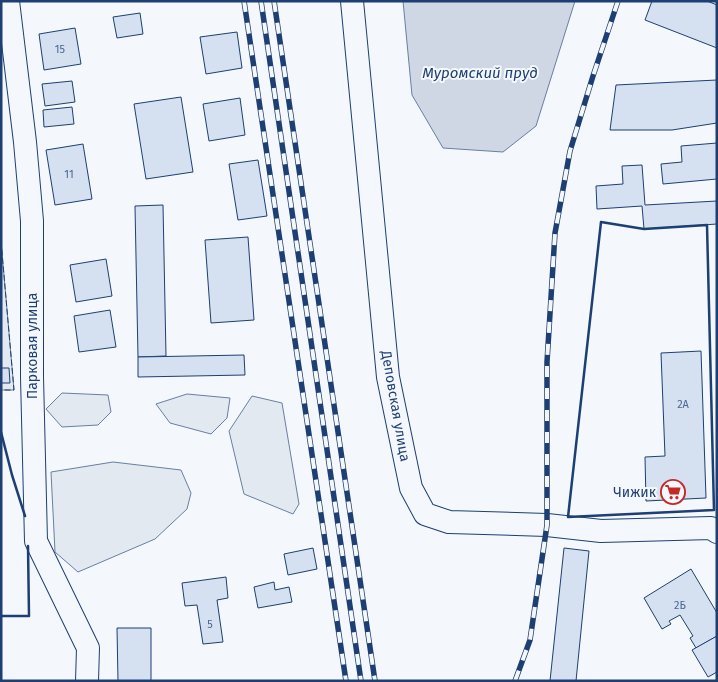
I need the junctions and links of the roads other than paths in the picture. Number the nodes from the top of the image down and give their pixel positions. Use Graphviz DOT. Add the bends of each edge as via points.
graph roads {
  1 [pos="8,1"];
  2 [pos="352,1"];
  3 [pos="717,532"];
  4 [pos="87,681"];
  1 -- 4 [label="street, Парковая улица" via="32,221 36,541 88,648"];
  2 -- 3 [label="street, Деповская улица" via="388,377 411,488 425,514 449,522 547,525 601,531 711,528"];
}
